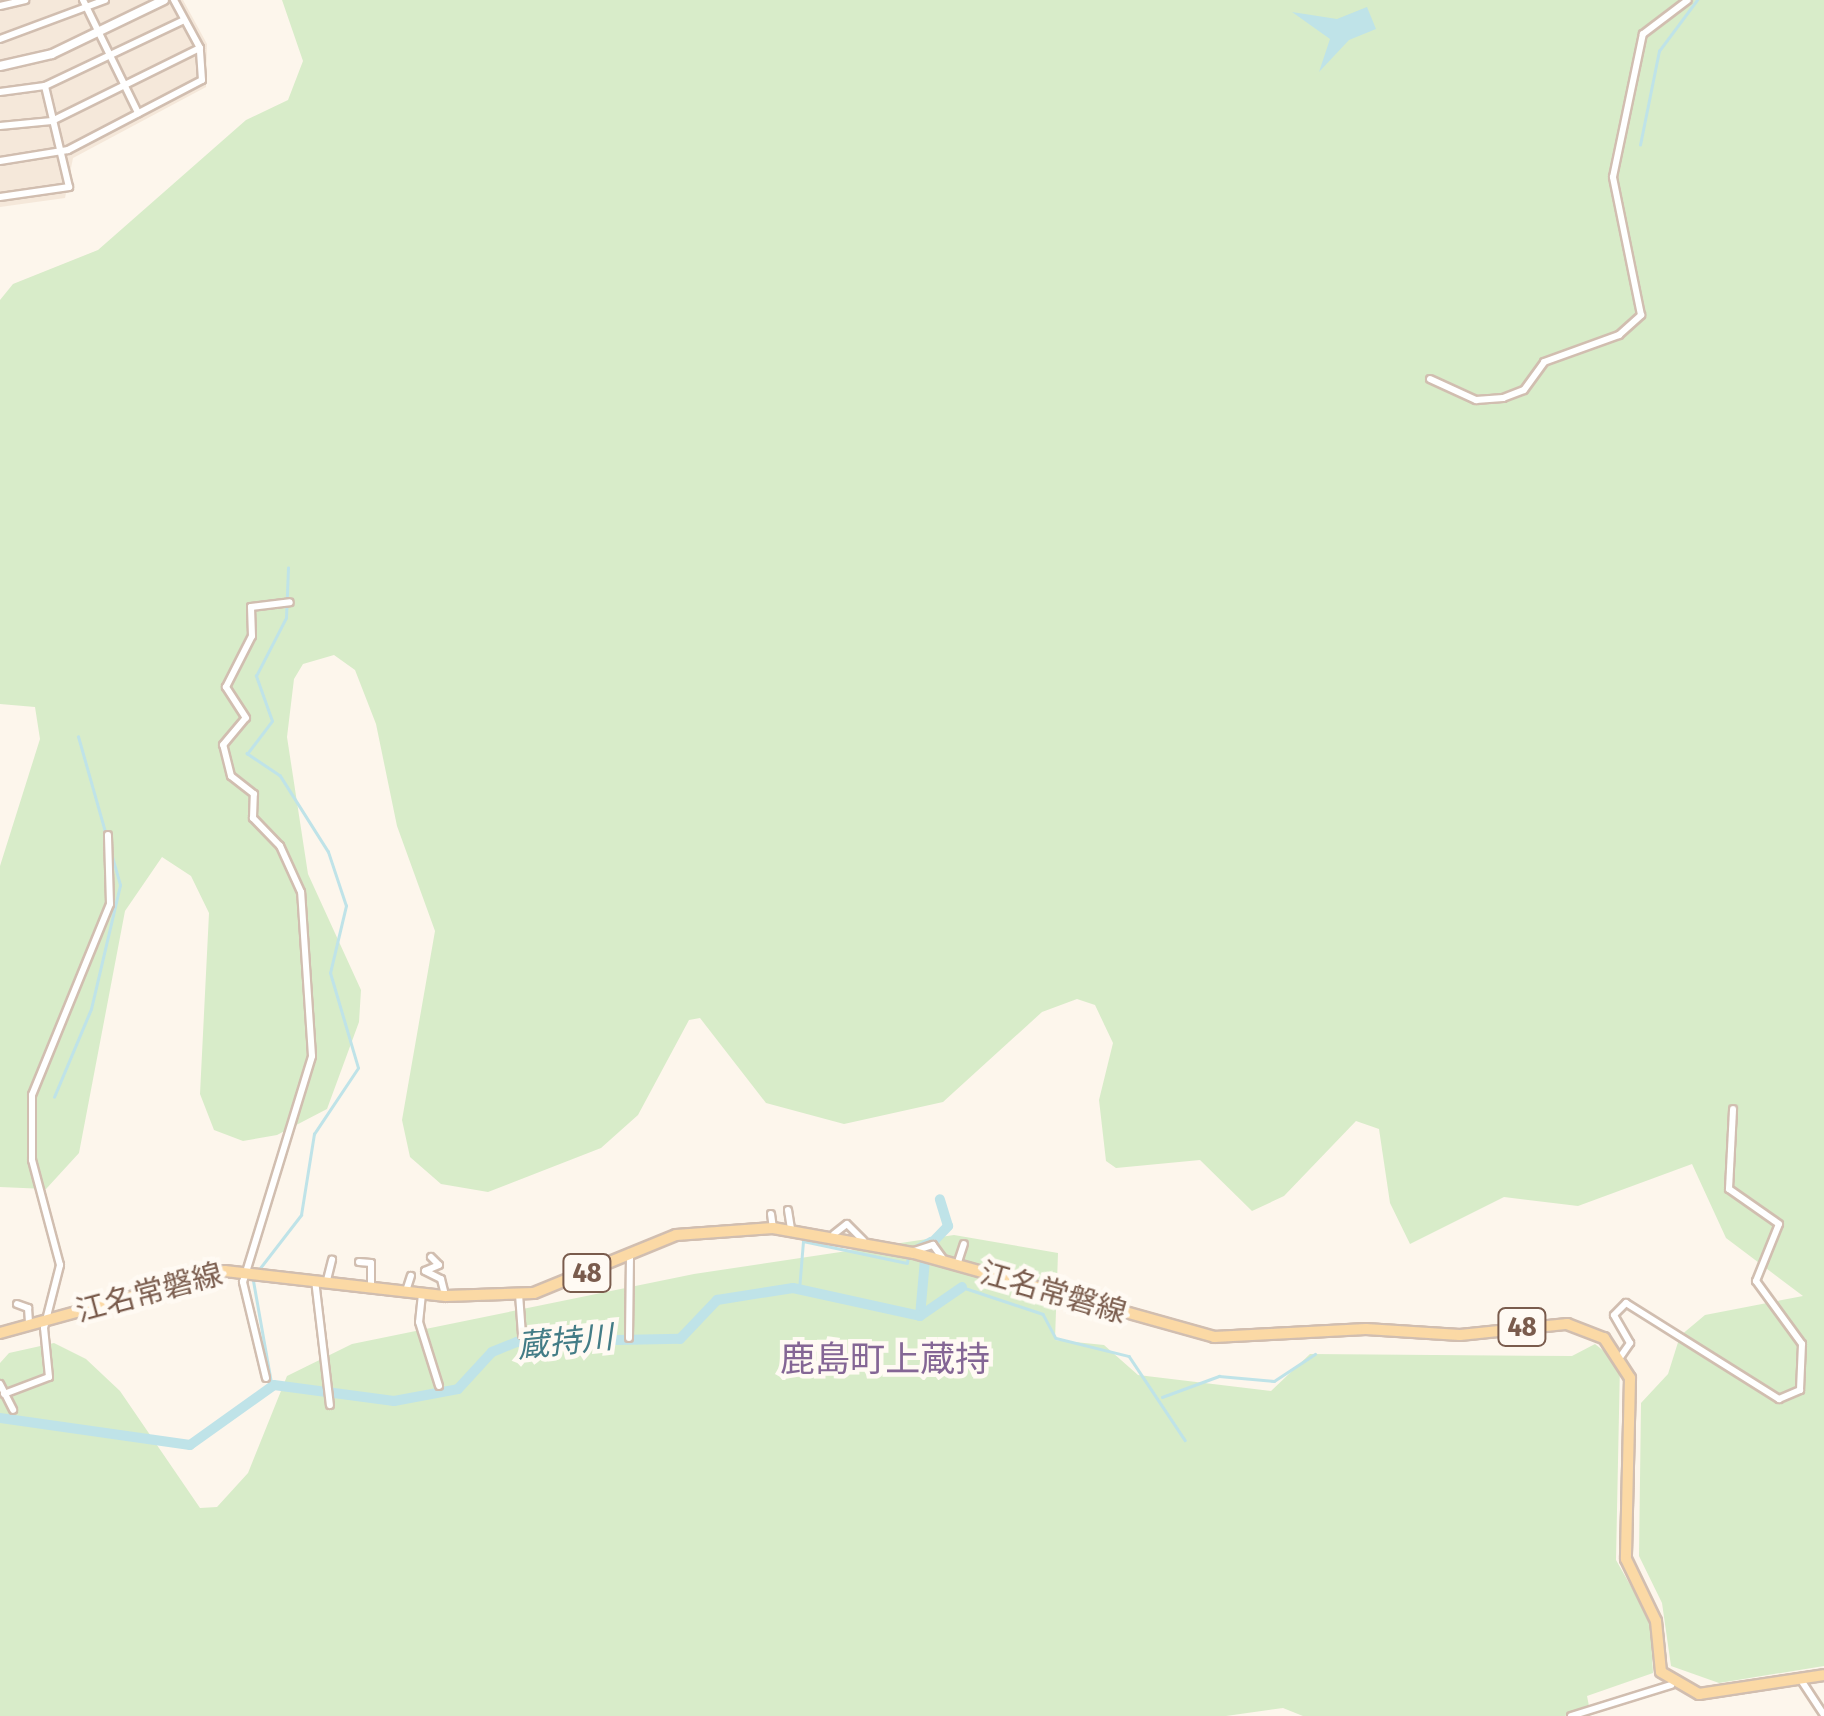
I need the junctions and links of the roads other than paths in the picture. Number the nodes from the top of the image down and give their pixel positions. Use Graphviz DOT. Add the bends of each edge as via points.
graph roads {
  1 [pos="25,0"];
  2 [pos="83,0"];
  3 [pos="105,0"];
  4 [pos="164,0"];
  5 [pos="174,0"];
  6 [pos="1688,0"];
  7 [pos="0,6"];
  8 [pos="87,9"];
  9 [pos="184,20"];
  10 [pos="97,32"];
  11 [pos="0,38"];
  12 [pos="200,48"];
  13 [pos="110,56"];
  14 [pos="0,66"];
  15 [pos="124,85"];
  16 [pos="44,86"];
  17 [pos="0,92"];
  18 [pos="138,113"];
  19 [pos="52,121"];
  20 [pos="0,126"];
  21 [pos="60,153"];
  22 [pos="0,161"];
  23 [pos="0,197"];
  24 [pos="1430,379"];
  25 [pos="290,602"];
  26 [pos="108,835"];
  27 [pos="1733,1108"];
  28 [pos="788,1210"];
  29 [pos="771,1214"];
  30 [pos="774,1228"];
  31 [pos="790,1228"];
  32 [pos="964,1244"];
  33 [pos="630,1251"];
  34 [pos="431,1257"];
  35 [pos="332,1260"];
  36 [pos="359,1262"];
  37 [pos="951,1263"];
  38 [pos="254,1271"];
  39 [pos="411,1276"];
  40 [pos="321,1280"];
  41 [pos="371,1287"];
  42 [pos="406,1291"];
  43 [pos="422,1294"];
  44 [pos="519,1294"];
  45 [pos="446,1296"];
  46 [pos="17,1304"];
  47 [pos="47,1320"];
  48 [pos="29,1325"];
  49 [pos="2,1332"];
  50 [pos="522,1335"];
  51 [pos="629,1338"];
  52 [pos="1621,1356"];
  53 [pos="266,1378"];
  54 [pos="0,1384"];
  55 [pos="439,1386"];
  56 [pos="4,1394"];
  57 [pos="330,1405"];
  58 [pos="12,1410"];
  59 [pos="1824,1675"];
  60 [pos="1801,1680"];
  61 [pos="1671,1684"];
  62 [pos="1824,1715"];
  63 [pos="1571,1716"];
  1 -- 7 [label="street"];
  2 -- 8 [label="street"];
  3 -- 8 [label="street"];
  4 -- 10 [label="street"];
  5 -- 9 [label="street"];
  6 -- 24 [label="street" via="1642,34 1613,176 1641,315 1596,346 1544,362 1524,390 1502,398 1476,400"];
  8 -- 10 [label="street"];
  8 -- 11 [label="street"];
  9 -- 12 [label="street"];
  9 -- 13 [label="street"];
  10 -- 13 [label="street"];
  10 -- 14 [label="street"];
  12 -- 15 [label="street"];
  12 -- 18 [label="street" via="202,80"];
  13 -- 15 [label="street"];
  13 -- 16 [label="street"];
  15 -- 18 [label="street"];
  15 -- 19 [label="street"];
  16 -- 17 [label="street"];
  16 -- 19 [label="street"];
  18 -- 21 [label="street"];
  19 -- 20 [label="street"];
  19 -- 21 [label="street"];
  21 -- 22 [label="street"];
  21 -- 23 [label="street" via="68,188"];
  25 -- 38 [label="street" via="251,607 252,636 226,687 246,718 224,740 226,767 254,794 253,818 280,846 301,892 312,1062"];
  26 -- 47 [label="street" via="110,904 32,1095 31,1151 60,1268"];
  27 -- 52 [label="street" via="1729,1189 1779,1224 1756,1281 1802,1344 1800,1390 1778,1399 1626,1304 1614,1315 1629,1338"];
  28 -- 31 [label="street"];
  29 -- 30 [label="street"];
  30 -- 31 [label="main road, 江名常磐線 / 48"];
  30 -- 33 [label="main road, 江名常磐線 / 48" via="676,1235"];
  31 -- 37 [label="main road, 江名常磐線 / 48" via="927,1250"];
  32 -- 37 [label="street"];
  33 -- 44 [label="main road, 江名常磐線 / 48" via="561,1286"];
  33 -- 51 [label="street"];
  34 -- 45 [label="street" via="440,1265 425,1271 442,1279"];
  35 -- 40 [label="street"];
  36 -- 41 [label="street" via="371,1262"];
  37 -- 52 [label="main road, 江名常磐線 / 48" via="1214,1337 1567,1324"];
  38 -- 40 [label="main road, 江名常磐線 / 48"];
  38 -- 47 [label="main road, 江名常磐線 / 48"];
  38 -- 53 [label="street" via="243,1296"];
  39 -- 42 [label="street"];
  40 -- 41 [label="main road, 江名常磐線 / 48"];
  40 -- 57 [label="street"];
  41 -- 42 [label="main road, 江名常磐線 / 48"];
  42 -- 43 [label="main road, 江名常磐線 / 48"];
  43 -- 45 [label="main road, 江名常磐線 / 48"];
  43 -- 55 [label="street" via="419,1322"];
  44 -- 45 [label="main road, 江名常磐線 / 48"];
  44 -- 50 [label="street"];
  46 -- 48 [label="street" via="28,1308"];
  47 -- 48 [label="main road, 江名常磐線 / 48"];
  47 -- 56 [label="street" via="49,1377"];
  48 -- 49 [label="main road, 江名常磐線 / 48"];
  52 -- 61 [label="main road" via="1632,1398 1626,1559 1650,1604 1657,1660"];
  54 -- 56 [label="street"];
  56 -- 58 [label="street"];
  59 -- 60 [label="main road"];
  60 -- 61 [label="main road" via="1699,1694"];
  60 -- 62 [label="street"];
  61 -- 63 [label="street"];
}
